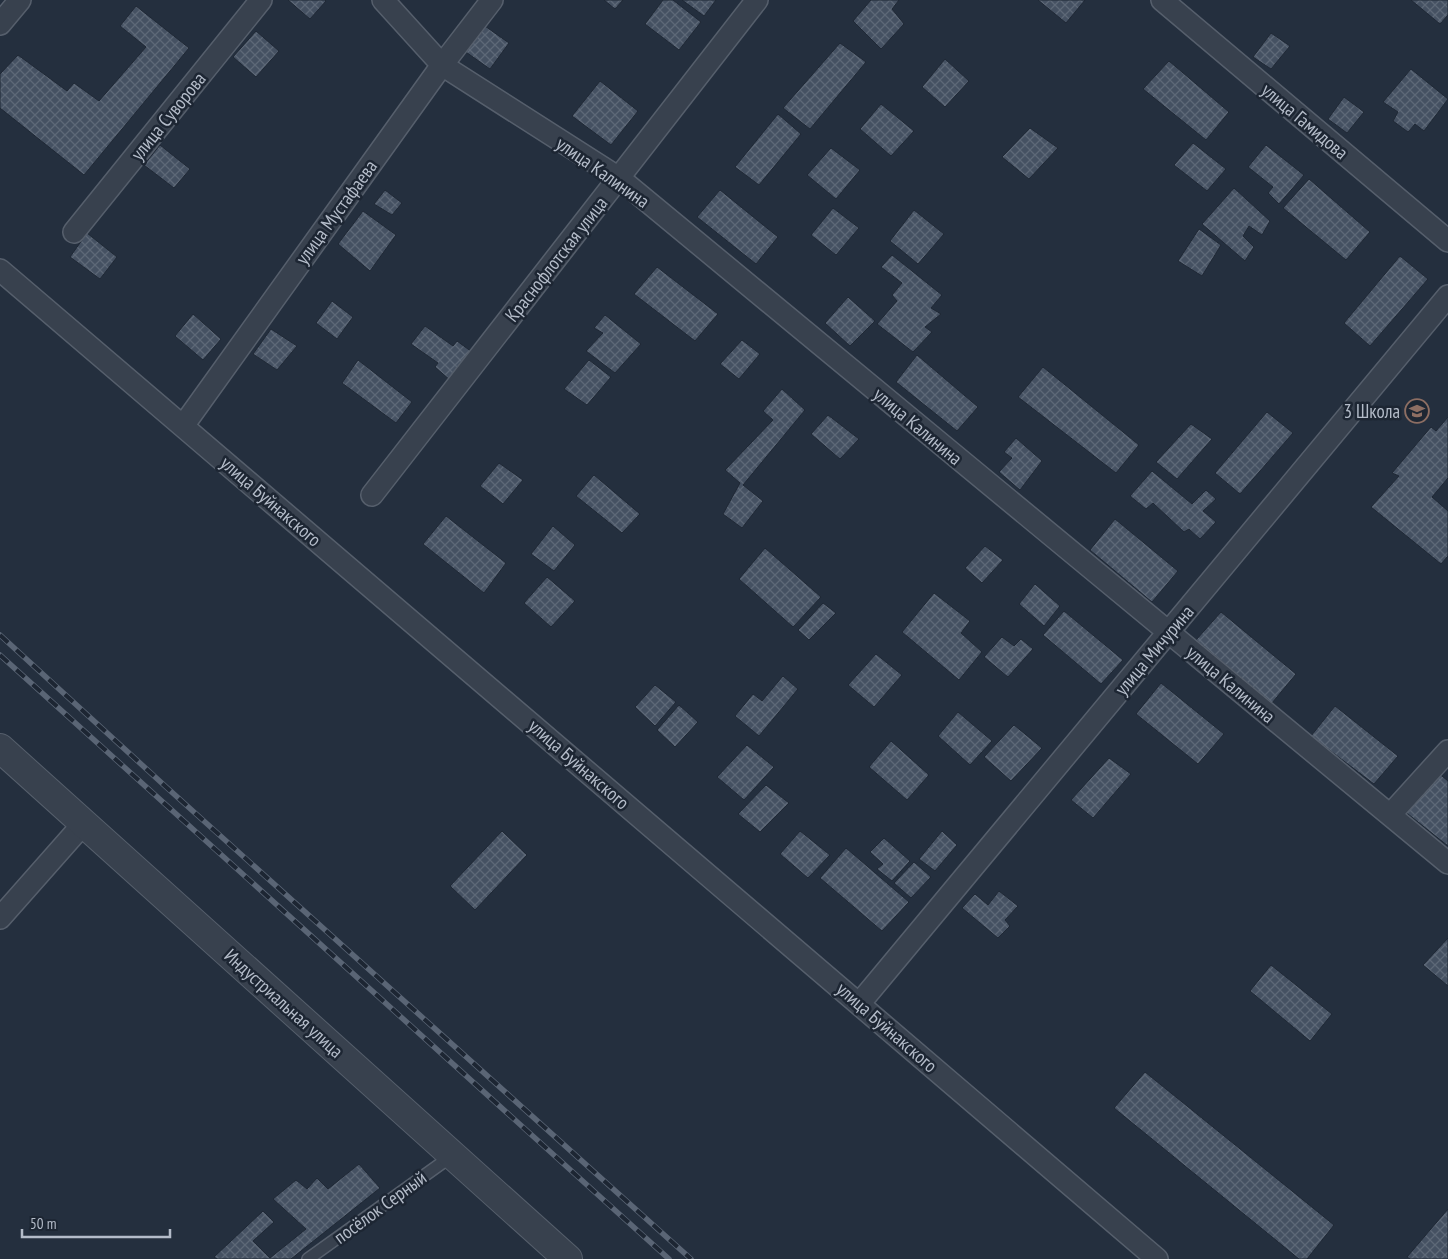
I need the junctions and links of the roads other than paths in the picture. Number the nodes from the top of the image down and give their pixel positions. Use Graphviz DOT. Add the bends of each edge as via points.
graph roads {
  1 [pos="20,0"];
  2 [pos="261,0"];
  3 [pos="382,0"];
  4 [pos="492,0"];
  5 [pos="757,0"];
  6 [pos="1162,0"];
  7 [pos="0,24"];
  8 [pos="442,65"];
  9 [pos="619,178"];
  10 [pos="74,232"];
  11 [pos="1448,241"];
  12 [pos="0,270"];
  13 [pos="1448,296"];
  14 [pos="183,426"];
  15 [pos="372,495"];
  16 [pos="1168,633"];
  17 [pos="0,748"];
  18 [pos="1448,751"];
  19 [pos="1390,816"];
  20 [pos="84,824"];
  21 [pos="1448,864"];
  22 [pos="0,918"];
  23 [pos="860,1004"];
  24 [pos="452,1155"];
  25 [pos="308,1259"];
  26 [pos="568,1259"];
  27 [pos="1157,1259"];
  1 -- 7 [label="street"];
  2 -- 10 [label="street, улица Суворова"];
  3 -- 8 [label="street, улица Калинина"];
  4 -- 8 [label="street, улица Мустафаева"];
  5 -- 9 [label="street, Краснофлотская улица"];
  6 -- 11 [label="street, улица Гамидова"];
  8 -- 9 [label="street, улица Калинина"];
  8 -- 14 [label="street, улица Мустафаева"];
  9 -- 15 [label="street, Краснофлотская улица"];
  9 -- 16 [label="street, улица Калинина"];
  12 -- 14 [label="street, улица Буйнакского"];
  13 -- 16 [label="street, улица Мичурина"];
  14 -- 23 [label="street, улица Буйнакского"];
  16 -- 19 [label="street, улица Калинина"];
  16 -- 23 [label="street, улица Мичурина"];
  17 -- 20 [label="street, Индустриальная улица"];
  18 -- 19 [label="street"];
  19 -- 21 [label="street, улица Калинина"];
  20 -- 22 [label="street"];
  20 -- 24 [label="street, Индустриальная улица"];
  23 -- 27 [label="street, улица Буйнакского"];
  24 -- 25 [label="lane, посёлок Серный"];
  24 -- 26 [label="street, Индустриальная улица"];
}
